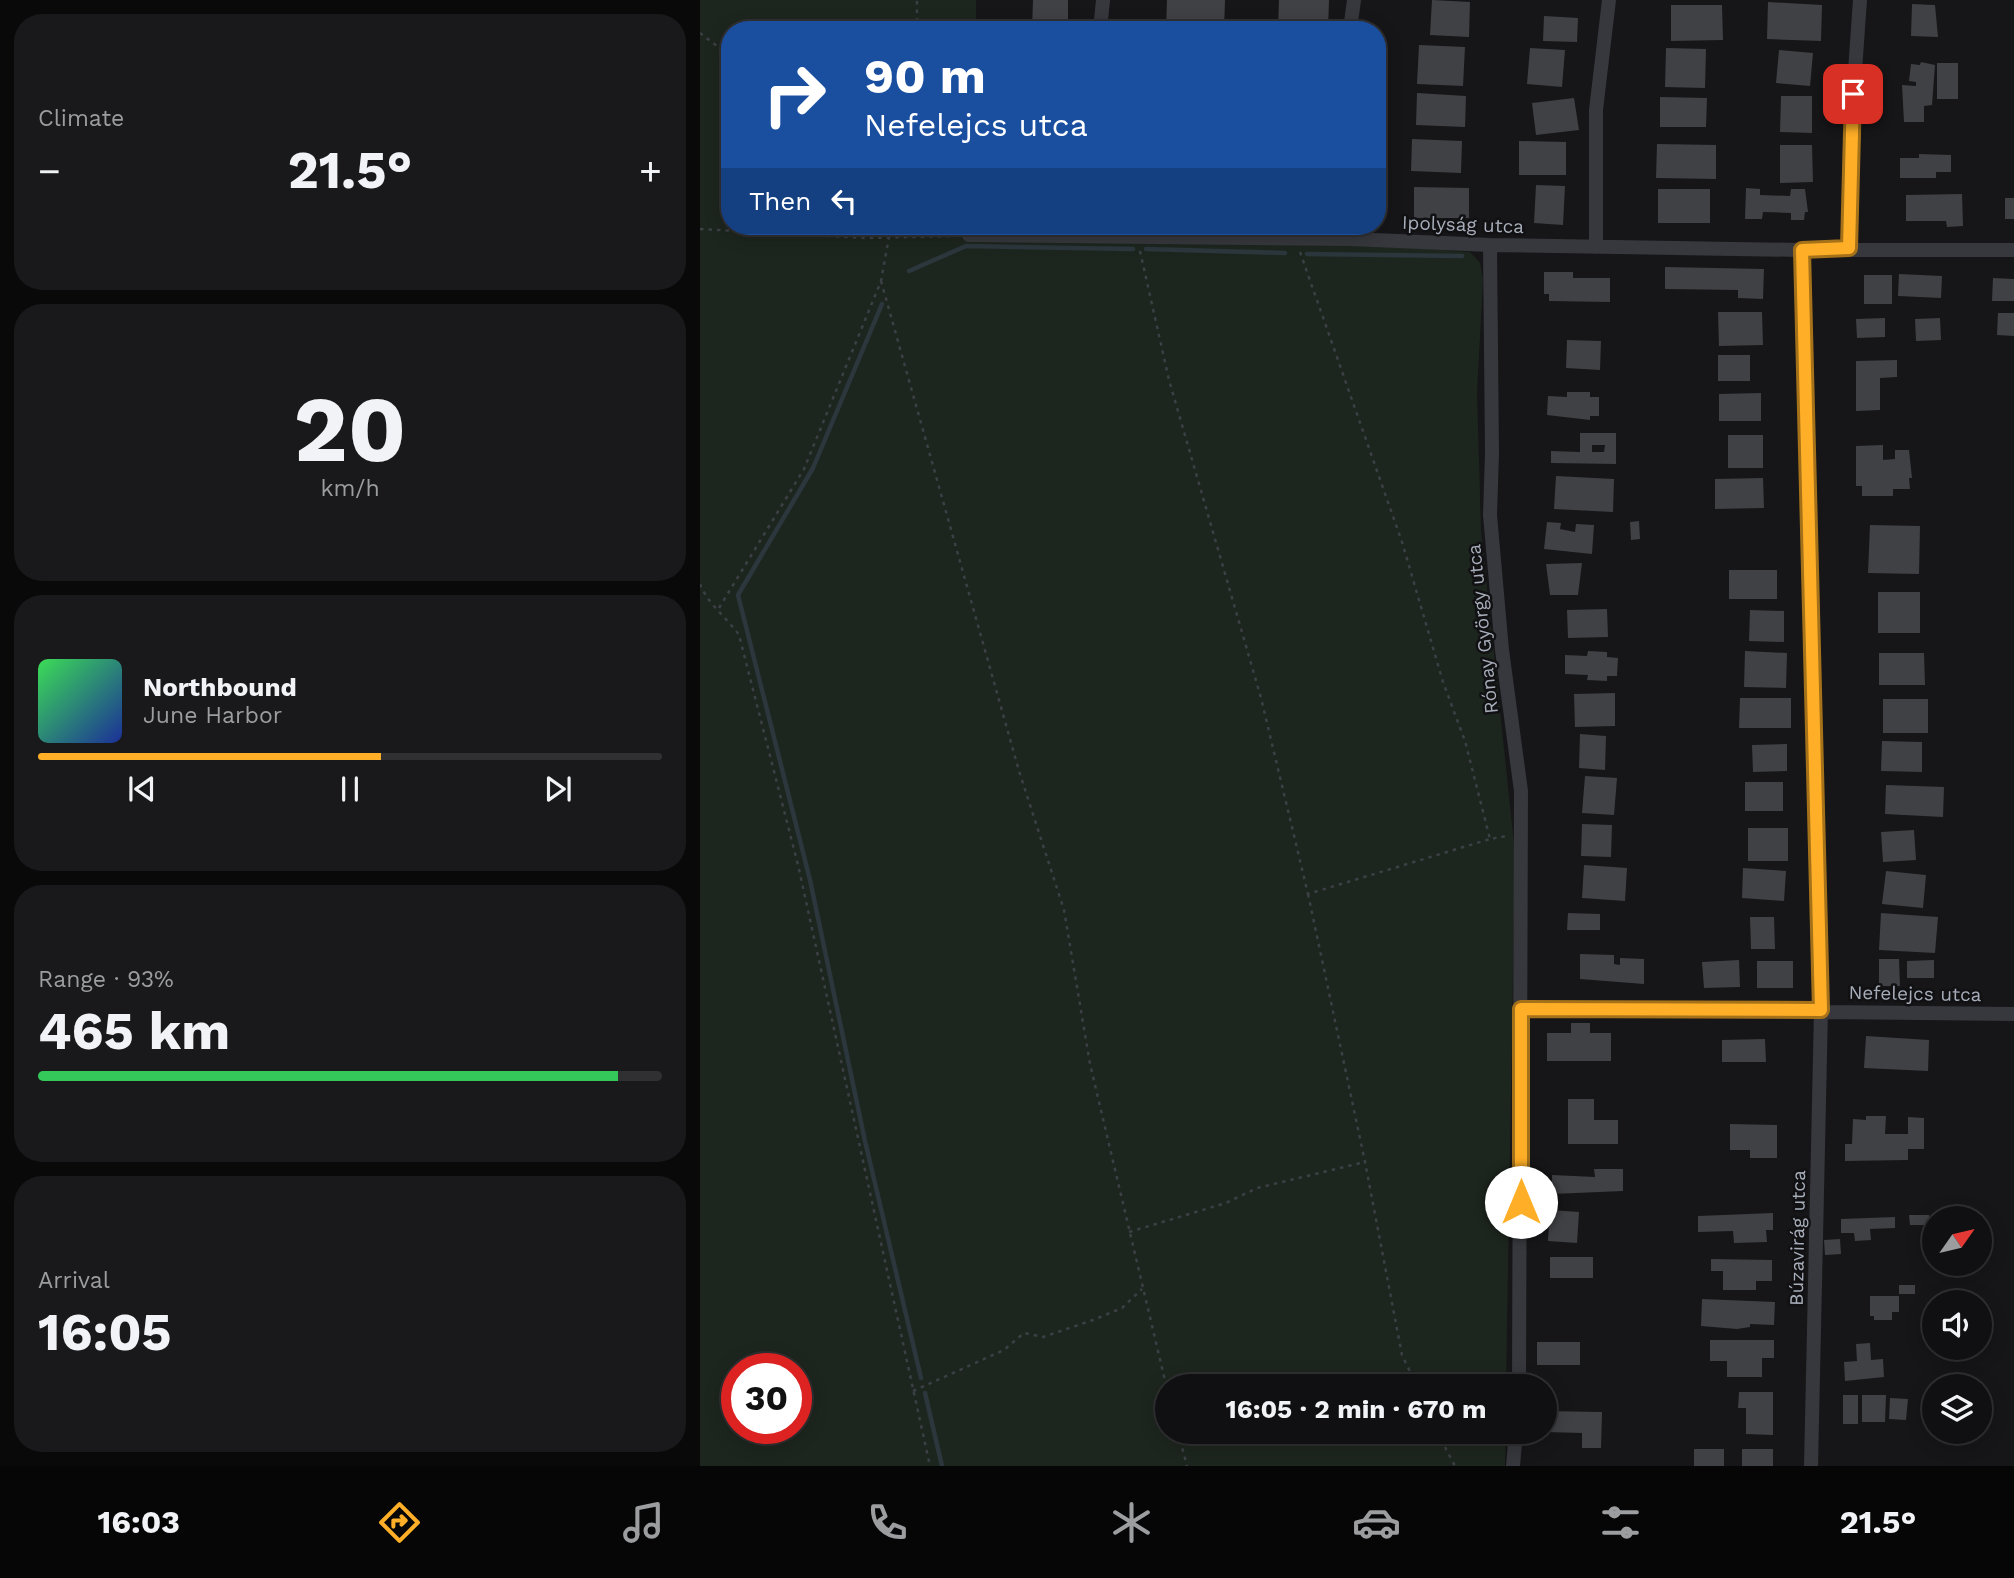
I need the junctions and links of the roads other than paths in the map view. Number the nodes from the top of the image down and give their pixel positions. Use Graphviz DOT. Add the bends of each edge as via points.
graph roads {
  1 [pos="1103,0"];
  2 [pos="1354,0"];
  3 [pos="1609,0"];
  4 [pos="1860,0"];
  5 [pos="1101,21"];
  6 [pos="1351,21"];
  7 [pos="1124,235"];
  8 [pos="1326,235"];
  9 [pos="1382,235"];
  10 [pos="1489,245"];
  11 [pos="1596,247"];
  12 [pos="1849,248"];
  13 [pos="1802,250"];
  14 [pos="2014,250"];
  15 [pos="1521,1009"];
  16 [pos="1821,1010"];
  17 [pos="2014,1014"];
  18 [pos="1520,1374"];
  19 [pos="1515,1444"];
  20 [pos="1513,1466"];
  21 [pos="1811,1466"];
  1 -- 5 [label="street"];
  2 -- 6 [label="street"];
  3 -- 11 [label="street" via="1596,110"];
  4 -- 12 [label="street" via="1850,141"];
  7 -- 8 [label="street, Ipolyság utca" via="1295,239"];
  9 -- 10 [label="street, Ipolyság utca"];
  10 -- 11 [label="street, Ipolyság utca"];
  10 -- 15 [label="street, Rónay György utca" via="1490,515 1521,790"];
  11 -- 13 [label="street, Ipolyság utca"];
  12 -- 13 [label="street, Ipolyság utca"];
  12 -- 14 [label="street, Ipolyság utca"];
  13 -- 16 [label="street, Búzavirág utca"];
  15 -- 16 [label="street, Nefelejcs utca"];
  15 -- 18 [label="street, Rónay György utca"];
  16 -- 17 [label="street, Nefelejcs utca"];
  16 -- 21 [label="street, Búzavirág utca"];
  19 -- 20 [label="street"];
}
